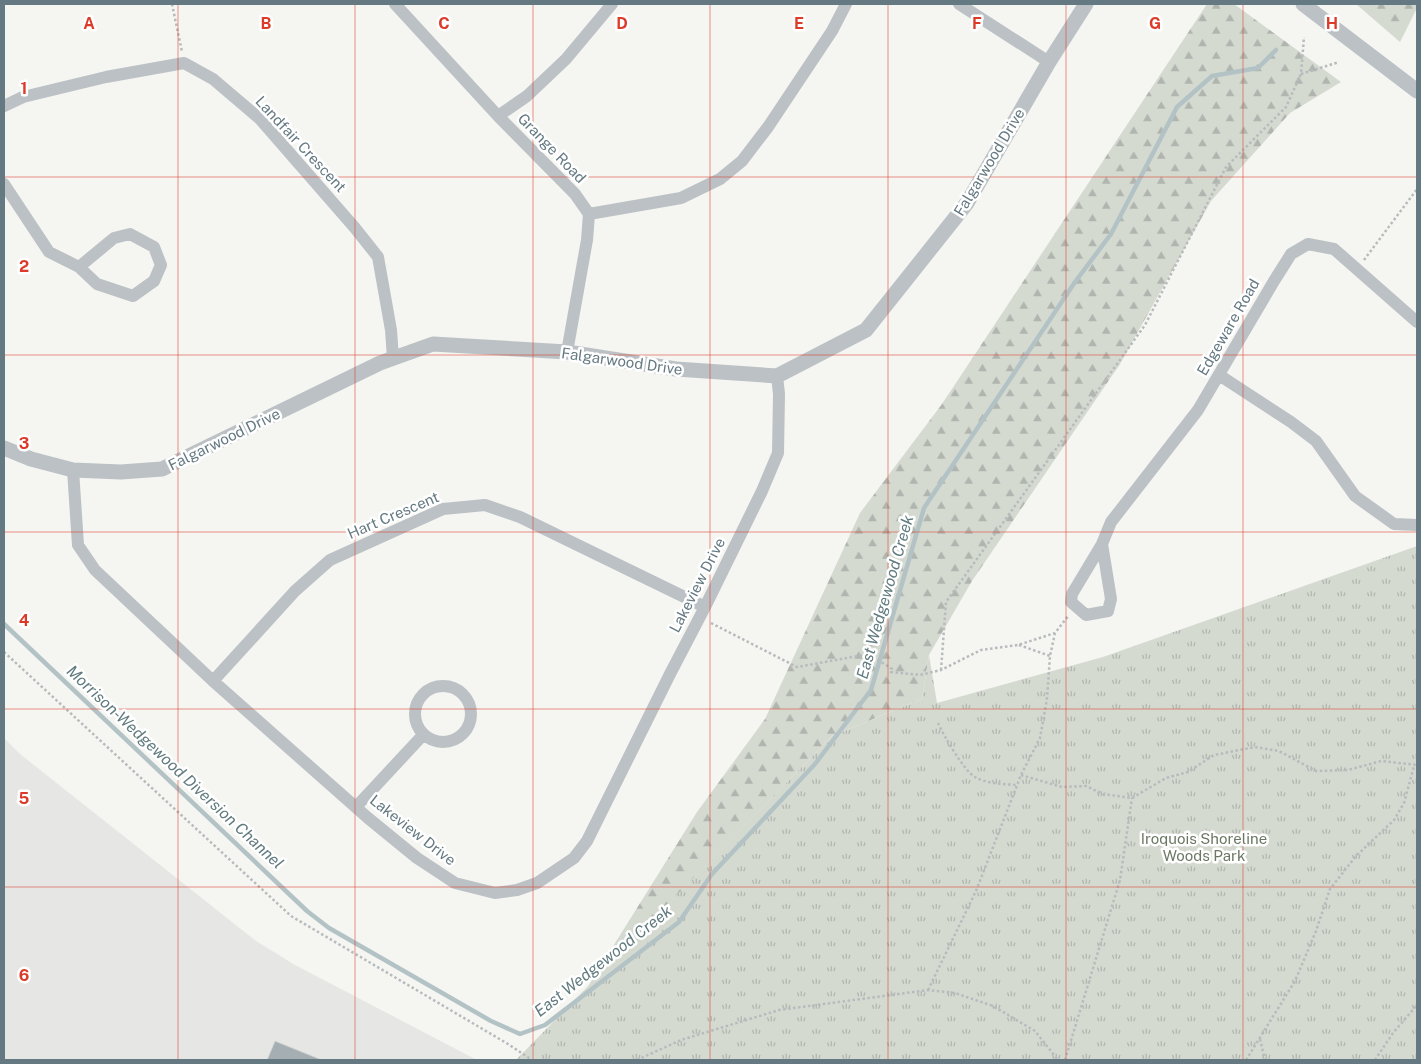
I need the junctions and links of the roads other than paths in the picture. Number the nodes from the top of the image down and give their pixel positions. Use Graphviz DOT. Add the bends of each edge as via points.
graph roads {
  1 [pos="395,4"];
  2 [pos="612,4"];
  3 [pos="846,4"];
  4 [pos="959,4"];
  5 [pos="1086,4"];
  6 [pos="1304,4"];
  7 [pos="1049,62"];
  8 [pos="1417,91"];
  9 [pos="4,106"];
  10 [pos="498,116"];
  11 [pos="4,184"];
  12 [pos="589,214"];
  13 [pos="78,266"];
  14 [pos="1417,322"];
  15 [pos="567,352"];
  16 [pos="393,358"];
  17 [pos="1219,375"];
  18 [pos="777,376"];
  19 [pos="4,448"];
  20 [pos="73,470"];
  21 [pos="1417,525"];
  22 [pos="1102,544"];
  23 [pos="705,607"];
  24 [pos="213,681"];
  25 [pos="423,735"];
  26 [pos="356,807"];
  1 -- 10 [label="street, Grange Road"];
  2 -- 10 [label="street" via="566,59 527,96"];
  3 -- 12 [label="street" via="832,31 768,127 742,161 728,173 681,198"];
  4 -- 7 [label="street"];
  5 -- 7 [label="street, Falgarwood Drive"];
  6 -- 8 [label="street"];
  7 -- 18 [label="street, Falgarwood Drive" via="967,203 866,330"];
  9 -- 16 [label="street, Landfair Crescent" via="23,97 106,77 184,63 213,79 260,119 378,257"];
  10 -- 12 [label="street, Grange Road" via="575,194"];
  11 -- 13 [label="street" via="49,252"];
  12 -- 15 [label="street"];
  13 -- 13 [label="street" via="97,284 133,296 154,281 161,265 154,247 130,234 114,238"];
  14 -- 17 [label="street, Edgeware Road" via="1334,249 1308,244 1291,254"];
  15 -- 16 [label="street, Falgarwood Drive" via="433,344"];
  15 -- 18 [label="street, Falgarwood Drive" via="676,369"];
  16 -- 20 [label="street, Falgarwood Drive" via="162,470"];
  17 -- 21 [label="street" via="1316,441 1355,496 1394,524"];
  17 -- 22 [label="street, Edgeware Road" via="1198,410 1111,522"];
  18 -- 23 [label="street, Lakeview Drive" via="778,453"];
  19 -- 20 [label="street, Falgarwood Drive"];
  20 -- 24 [label="street, Lakeview Drive" via="78,545 95,570"];
  22 -- 22 [label="street, Edgeware Road" via="1072,594 1071,602 1086,615 1108,611 1111,599"];
  23 -- 24 [label="street, Hart Crescent" via="520,517 485,505 444,509 330,560 295,590"];
  23 -- 26 [label="street, Lakeview Drive" via="587,841 574,858 537,883 495,893 455,883 416,858"];
  24 -- 26 [label="street, Lakeview Drive"];
  25 -- 25 [label="street" via="441,743 459,738 470,722 469,704 464,696 449,686 431,688 424,694 415,710 415,719"];
  25 -- 26 [label="street"];
}
